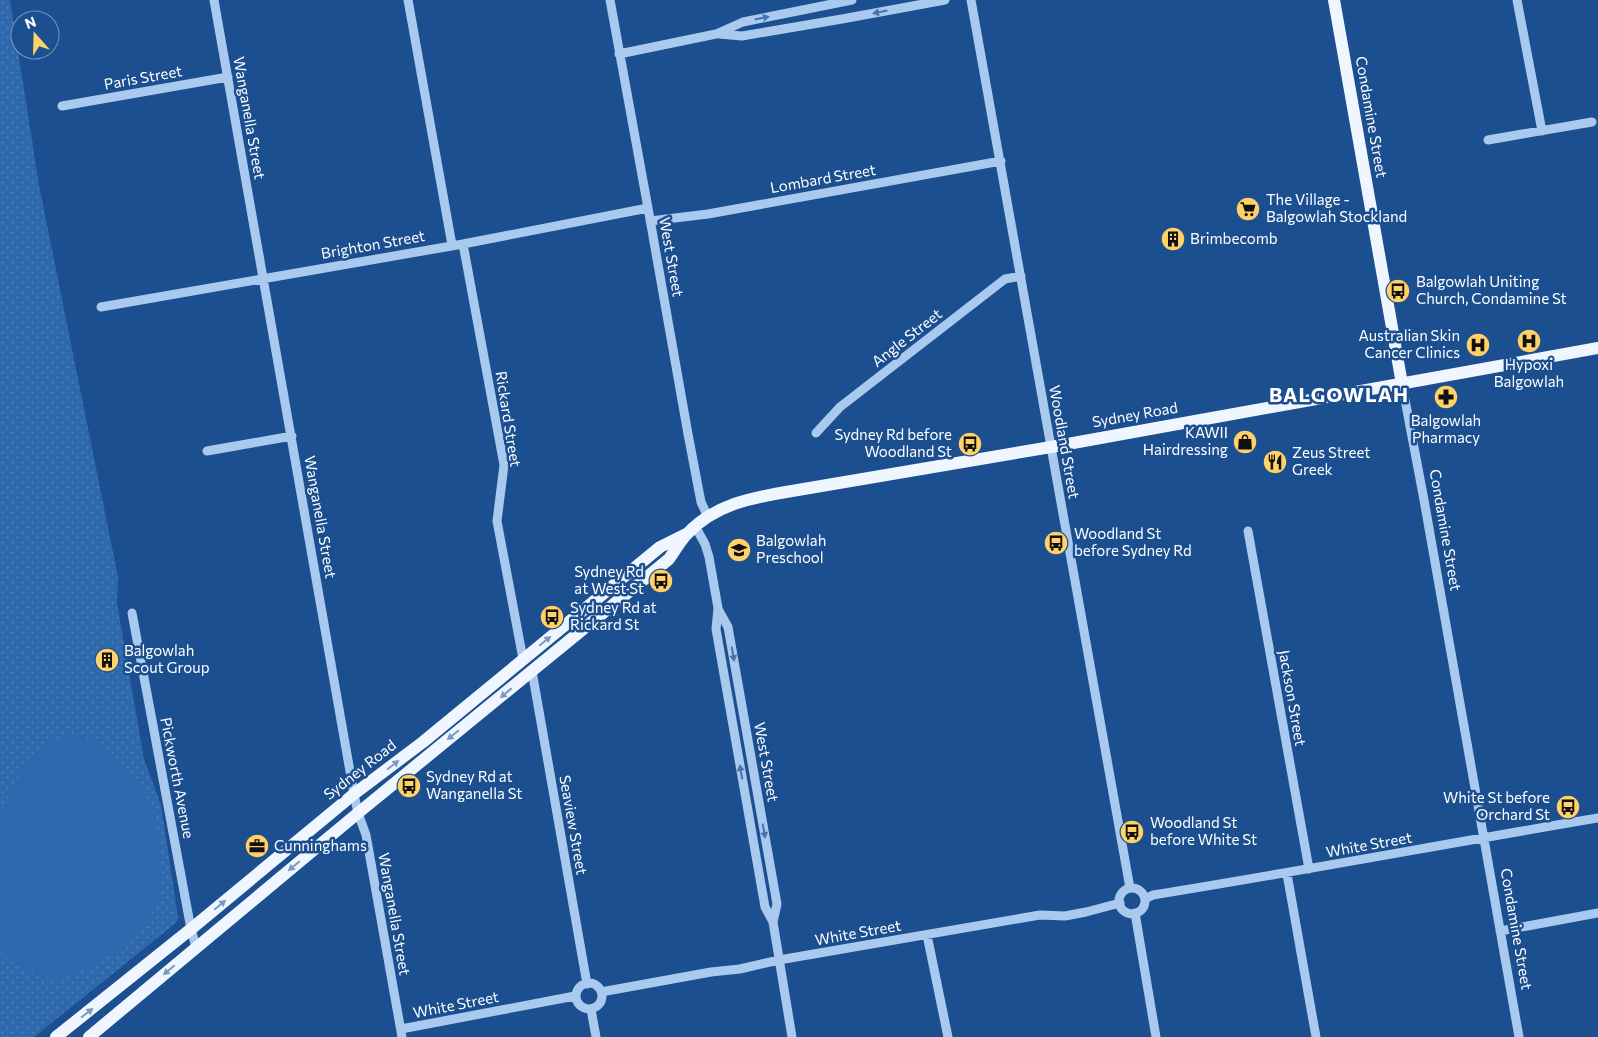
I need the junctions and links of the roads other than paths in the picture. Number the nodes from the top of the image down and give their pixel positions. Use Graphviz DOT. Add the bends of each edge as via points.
graph roads {
  1 [pos="214,0"];
  2 [pos="408,0"];
  3 [pos="610,0"];
  4 [pos="852,0"];
  5 [pos="945,0"];
  6 [pos="971,0"];
  7 [pos="1334,0"];
  8 [pos="1517,0"];
  9 [pos="716,34"];
  10 [pos="619,54"];
  11 [pos="228,77"];
  12 [pos="62,106"];
  13 [pos="1592,122"];
  14 [pos="1542,131"];
  15 [pos="1488,140"];
  16 [pos="1001,161"];
  17 [pos="648,208"];
  18 [pos="650,221"];
  19 [pos="463,244"];
  20 [pos="452,245"];
  21 [pos="1021,276"];
  22 [pos="263,279"];
  23 [pos="101,307"];
  24 [pos="1598,348"];
  25 [pos="1402,384"];
  26 [pos="816,433"];
  27 [pos="292,436"];
  28 [pos="1051,447"];
  29 [pos="207,451"];
  30 [pos="708,517"];
  31 [pos="691,530"];
  32 [pos="1248,531"];
  33 [pos="132,613"];
  34 [pos="523,659"];
  35 [pos="532,671"];
  36 [pos="354,794"];
  37 [pos="358,813"];
  38 [pos="1598,818"];
  39 [pos="1483,838"];
  40 [pos="1309,870"];
  41 [pos="1287,874"];
  42 [pos="1130,888"];
  43 [pos="1145,899"];
  44 [pos="1120,903"];
  45 [pos="1135,913"];
  46 [pos="1598,913"];
  47 [pos="191,929"];
  48 [pos="1500,931"];
  49 [pos="927,935"];
  50 [pos="196,947"];
  51 [pos="779,960"];
  52 [pos="588,984"];
  53 [pos="601,992"];
  54 [pos="575,996"];
  55 [pos="591,1009"];
  56 [pos="401,1033"];
  57 [pos="56,1037"];
  58 [pos="89,1037"];
  59 [pos="596,1037"];
  60 [pos="792,1037"];
  61 [pos="948,1037"];
  62 [pos="1156,1037"];
  63 [pos="1316,1037"];
  64 [pos="1519,1037"];
  1 -- 11 [label="street, Wanganella Street"];
  2 -- 20 [label="street"];
  3 -- 10 [label="street, West Street"];
  9 -- 4 [label="street, one-way" via="743,22"];
  5 -- 9 [label="street, one-way" via="742,36"];
  6 -- 16 [label="street, Woodland Street"];
  7 -- 25 [label="main road, Condamine Street"];
  8 -- 14 [label="street"];
  9 -- 10 [label="street"];
  10 -- 17 [label="street, West Street"];
  11 -- 12 [label="street, Paris Street"];
  11 -- 22 [label="street, Wanganella Street"];
  13 -- 14 [label="street"];
  14 -- 15 [label="street"];
  16 -- 18 [label="street, Lombard Street" via="708,214"];
  16 -- 21 [label="street, Woodland Street"];
  17 -- 18 [label="street, West Street"];
  17 -- 19 [label="street, Brighton Street"];
  18 -- 30 [label="street, West Street" via="701,502"];
  19 -- 20 [label="street, Brighton Street"];
  19 -- 34 [label="street, Rickard Street" via="504,464 497,521"];
  20 -- 22 [label="street, Brighton Street"];
  21 -- 26 [label="street, Angle Street" via="1005,279 840,407"];
  21 -- 28 [label="street, Woodland Street"];
  22 -- 23 [label="street, Brighton Street"];
  22 -- 27 [label="street, Wanganella Street"];
  24 -- 25 [label="main road, Sydney Road"];
  25 -- 28 [label="main road, Sydney Road"];
  25 -- 39 [label="street, Condamine Street"];
  27 -- 29 [label="street"];
  27 -- 36 [label="street, Wanganella Street"];
  28 -- 30 [label="main road, Sydney Road" via="750,498"];
  28 -- 42 [label="street, Woodland Street"];
  30 -- 31 [label="main road, Sydney Road"];
  34 -- 31 [label="main road, Sydney Road, one-way" via="660,547"];
  31 -- 35 [label="main road, Sydney Road" via="669,559"];
  31 -- 51 [label="street, West Street" via="705,544 709,557 718,608 717,638 765,907 773,922"];
  32 -- 40 [label="street, Jackson Street"];
  33 -- 47 [label="street, Pickworth Avenue"];
  36 -- 34 [label="main road, Sydney Road, one-way"];
  35 -- 37 [label="main road, Sydney Road, one-way"];
  35 -- 52 [label="street, Seaview Street"];
  36 -- 37 [label="street, Wanganella Street"];
  47 -- 36 [label="main road, Sydney Road, one-way"];
  37 -- 50 [label="main road, Sydney Road, one-way"];
  37 -- 56 [label="street, Wanganella Street" via="366,835"];
  38 -- 39 [label="street, White Street"];
  39 -- 40 [label="street, White Street"];
  39 -- 48 [label="street, Condamine Street"];
  40 -- 41 [label="street, White Street"];
  41 -- 43 [label="street, White Street"];
  41 -- 63 [label="street"];
  42 -- 43 [label="street" via="1140,890"];
  42 -- 44 [label="street" via="1121,895"];
  43 -- 45 [label="street" via="1142,910"];
  44 -- 45 [label="street" via="1127,912"];
  44 -- 49 [label="street, White Street" via="1065,916 1040,915"];
  45 -- 62 [label="street"];
  46 -- 48 [label="street"];
  47 -- 50 [label="street, Pickworth Avenue"];
  57 -- 47 [label="main road, Sydney Road, one-way"];
  48 -- 64 [label="street, Condamine Street"];
  49 -- 51 [label="street, White Street"];
  49 -- 61 [label="street"];
  50 -- 58 [label="main road, Sydney Road, one-way"];
  51 -- 53 [label="street, White Street"];
  51 -- 60 [label="street, West Street"];
  52 -- 53 [label="street" via="596,985"];
  52 -- 54 [label="street" via="581,986"];
  53 -- 55 [label="street" via="599,1004"];
  54 -- 55 [label="street" via="581,1006"];
  54 -- 56 [label="street, White Street"];
  55 -- 59 [label="street"];
}
